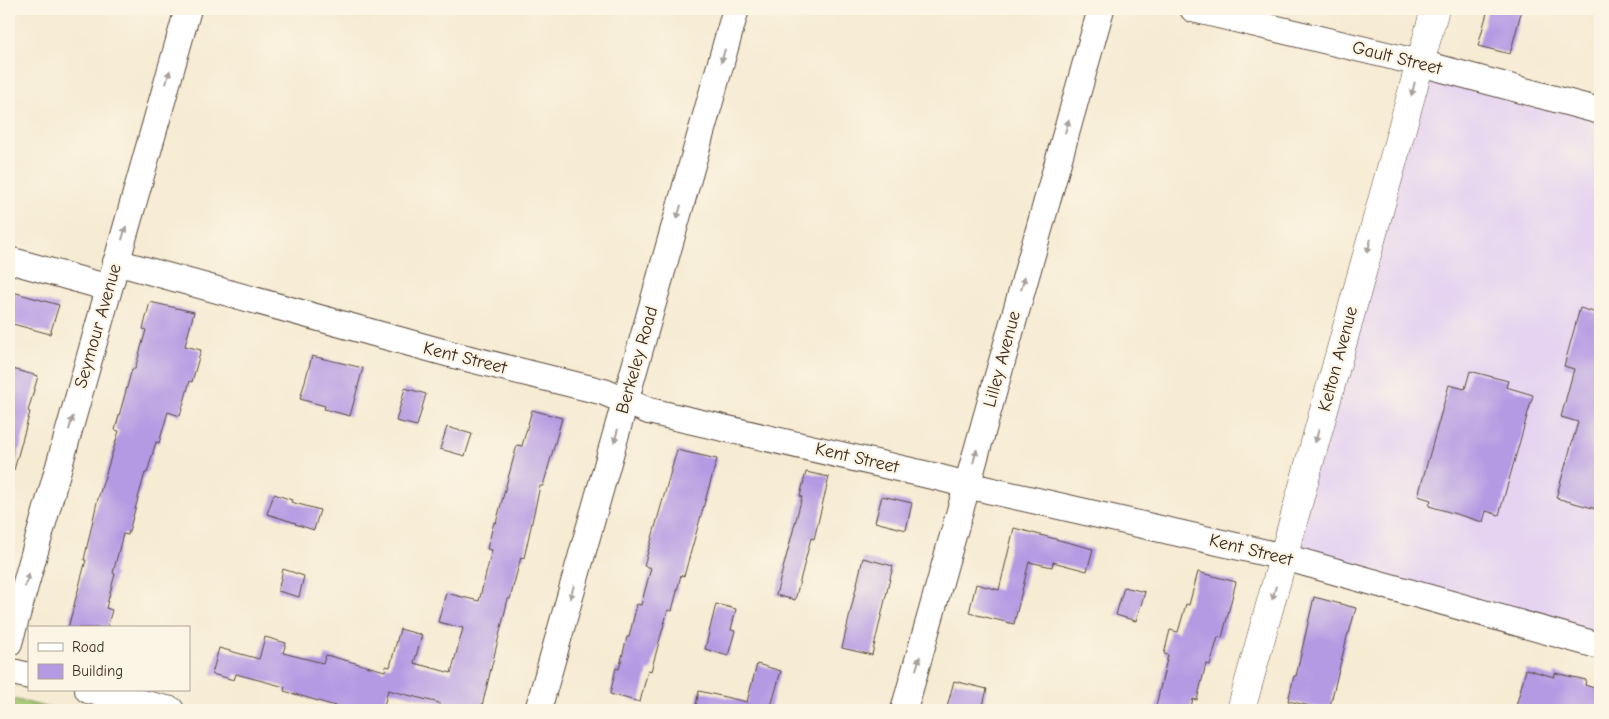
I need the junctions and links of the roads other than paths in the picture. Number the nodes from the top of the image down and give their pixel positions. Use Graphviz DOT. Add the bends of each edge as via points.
graph roads {
  1 [pos="188,9"];
  2 [pos="736,9"];
  3 [pos="1101,9"];
  4 [pos="1193,9"];
  5 [pos="1435,9"];
  6 [pos="1420,63"];
  7 [pos="1600,111"];
  8 [pos="9,260"];
  9 [pos="116,262"];
  10 [pos="109,288"];
  11 [pos="626,401"];
  12 [pos="968,484"];
  13 [pos="1284,557"];
  14 [pos="9,644"];
  15 [pos="1600,646"];
  16 [pos="9,671"];
  17 [pos="28,676"];
  18 [pos="96,692"];
  19 [pos="171,710"];
  20 [pos="538,710"];
  21 [pos="904,710"];
  22 [pos="1241,710"];
  9 -- 1 [label="street, Seymour Avenue, one-way"];
  2 -- 11 [label="street, Berkeley Road, one-way"];
  12 -- 3 [label="street, Lilley Avenue, one-way"];
  4 -- 6 [label="street, Gault Street"];
  5 -- 6 [label="main road, Kelton Avenue"];
  6 -- 7 [label="street, Gault Street"];
  6 -- 13 [label="main road, Kelton Avenue, one-way"];
  8 -- 10 [label="street"];
  9 -- 10 [label="street, Seymour Avenue"];
  9 -- 11 [label="street, Kent Street" via="441,352 604,392"];
  14 -- 10 [label="street, Seymour Avenue, one-way"];
  11 -- 12 [label="street, Kent Street" via="648,410"];
  11 -- 20 [label="street, Berkeley Road, one-way"];
  12 -- 13 [label="street, Kent Street"];
  21 -- 12 [label="street, Lilley Avenue, one-way"];
  13 -- 15 [label="street, Kent Street"];
  13 -- 22 [label="main road, Kelton Avenue, one-way"];
  16 -- 17 [label="street"];
  18 -- 19 [label="street"];
}
